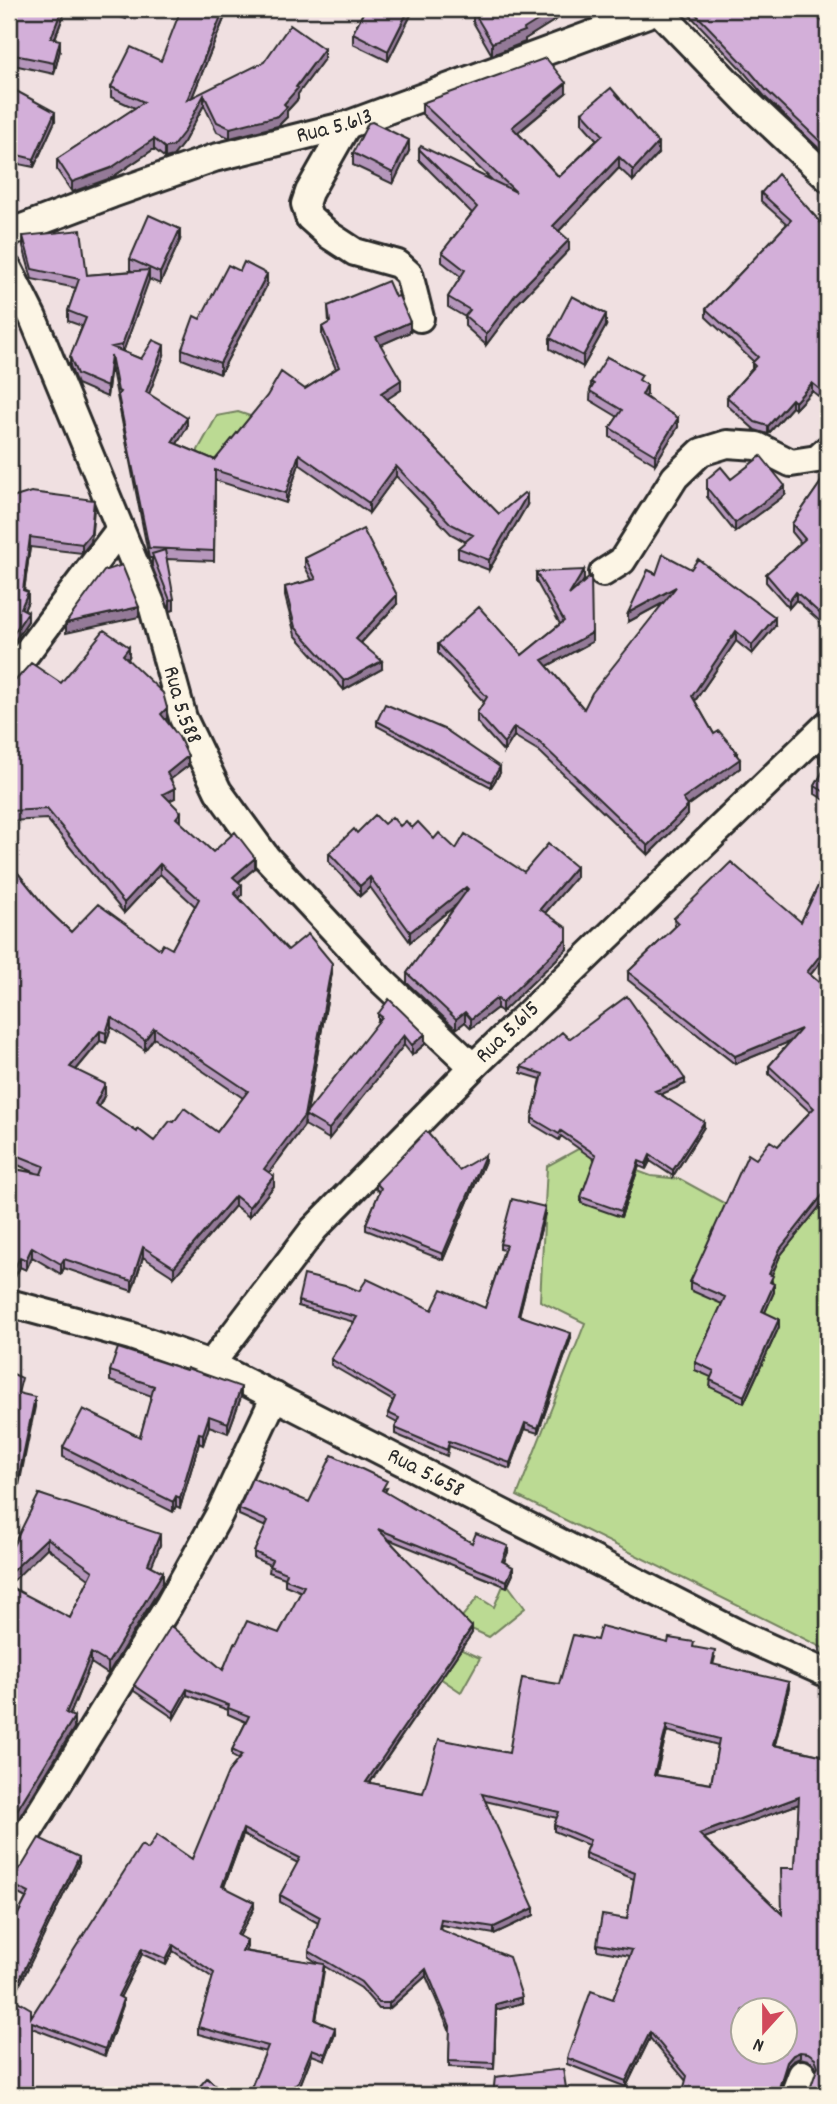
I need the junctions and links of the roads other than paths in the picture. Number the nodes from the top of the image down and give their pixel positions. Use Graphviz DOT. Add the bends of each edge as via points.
graph roads {
  1 [pos="658,9"];
  2 [pos="347,125"];
  3 [pos="828,178"];
  4 [pos="9,233"];
  5 [pos="9,270"];
  6 [pos="420,318"];
  7 [pos="828,449"];
  8 [pos="120,529"];
  9 [pos="603,573"];
  10 [pos="9,676"];
  11 [pos="828,724"];
  12 [pos="473,1068"];
  13 [pos="9,1303"];
  14 [pos="212,1364"];
  15 [pos="275,1396"];
  16 [pos="828,1674"];
  17 [pos="9,1863"];
  1 -- 2 [label="street, Rua 5.613"];
  1 -- 3 [label="street"];
  2 -- 4 [label="street, Rua 5.613" via="214,158"];
  2 -- 6 [label="street" via="309,192 305,204 309,216 355,252 398,264 409,274"];
  5 -- 8 [label="street, Rua 5.588" via="33,317"];
  7 -- 9 [label="street" via="817,459 791,463 757,446 727,444 701,452 675,477 622,561"];
  8 -- 10 [label="street"];
  8 -- 12 [label="street, Rua 5.588" via="153,608 183,718 218,791 266,857 379,978"];
  11 -- 12 [label="street, Rua 5.615"];
  12 -- 14 [label="street, Rua 5.615" via="314,1229"];
  13 -- 14 [label="street, Rua 5.658" via="131,1336"];
  14 -- 15 [label="street, Rua 5.658"];
  15 -- 16 [label="street, Rua 5.658" via="741,1635"];
  15 -- 17 [label="street" via="219,1515 169,1605"];
}
